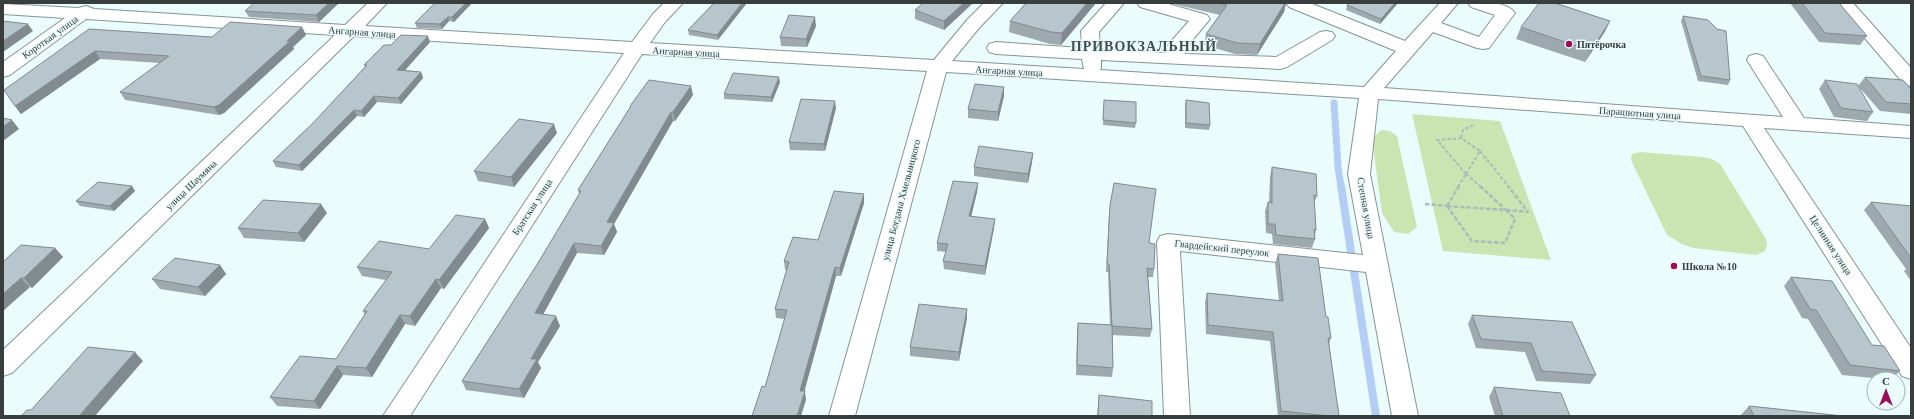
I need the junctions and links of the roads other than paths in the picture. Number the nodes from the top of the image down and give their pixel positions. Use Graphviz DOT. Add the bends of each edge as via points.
graph roads {
  1 [pos="98,3"];
  2 [pos="378,3"];
  3 [pos="674,3"];
  4 [pos="994,3"];
  5 [pos="1115,3"];
  6 [pos="1146,3"];
  7 [pos="1294,3"];
  8 [pos="1448,3"];
  9 [pos="1476,3"];
  10 [pos="1844,3"];
  11 [pos="3,8"];
  12 [pos="80,14"];
  13 [pos="1429,26"];
  14 [pos="350,31"];
  15 [pos="1326,36"];
  16 [pos="996,48"];
  17 [pos="636,49"];
  18 [pos="1408,49"];
  19 [pos="1092,53"];
  20 [pos="1176,59"];
  21 [pos="1756,60"];
  22 [pos="938,67"];
  23 [pos="3,71"];
  24 [pos="1093,75"];
  25 [pos="1911,80"];
  26 [pos="1369,93"];
  27 [pos="1750,122"];
  28 [pos="1799,125"];
  29 [pos="1911,132"];
  30 [pos="1359,263"];
  31 [pos="3,366"];
  32 [pos="1911,368"];
  33 [pos="396,416"];
  34 [pos="842,416"];
  35 [pos="1177,416"];
  36 [pos="1405,416"];
  1 -- 12 [label="street, Короткая улица"];
  2 -- 14 [label="street, улица Шаумяна"];
  3 -- 17 [label="street, Братская улица" via="659,18"];
  4 -- 22 [label="street, улица Богдана Хмельницкого"];
  5 -- 19 [label="street" via="1090,31"];
  6 -- 20 [label="street" via="1202,19 1175,49"];
  7 -- 18 [label="street"];
  8 -- 13 [label="street"];
  9 -- 13 [label="street" via="1506,13 1483,44"];
  10 -- 25 [label="street"];
  11 -- 12 [label="street, Ангарная улица"];
  12 -- 14 [label="street, Ангарная улица"];
  12 -- 23 [label="street, Короткая улица"];
  13 -- 18 [label="street"];
  14 -- 17 [label="street, Ангарная улица"];
  14 -- 31 [label="street, улица Шаумяна"];
  15 -- 20 [label="street" via="1280,63"];
  16 -- 19 [label="street"];
  17 -- 22 [label="street, Ангарная улица"];
  17 -- 33 [label="street, Братская улица"];
  18 -- 26 [label="street"];
  19 -- 20 [label="street"];
  19 -- 24 [label="street"];
  21 -- 28 [label="street"];
  22 -- 24 [label="street, Ангарная улица"];
  22 -- 34 [label="street, улица Богдана Хмельницкого"];
  24 -- 26 [label="street, Ангарная улица"];
  26 -- 27 [label="street, Парашютная улица"];
  26 -- 30 [label="street, Степная улица" via="1359,174"];
  27 -- 28 [label="street, Парашютная улица"];
  27 -- 32 [label="street, Целинная улица"];
  28 -- 29 [label="street, Парашютная улица"];
  30 -- 35 [label="street, Гвардейский переулок" via="1168,242"];
  30 -- 36 [label="street, Степная улица"];
}
